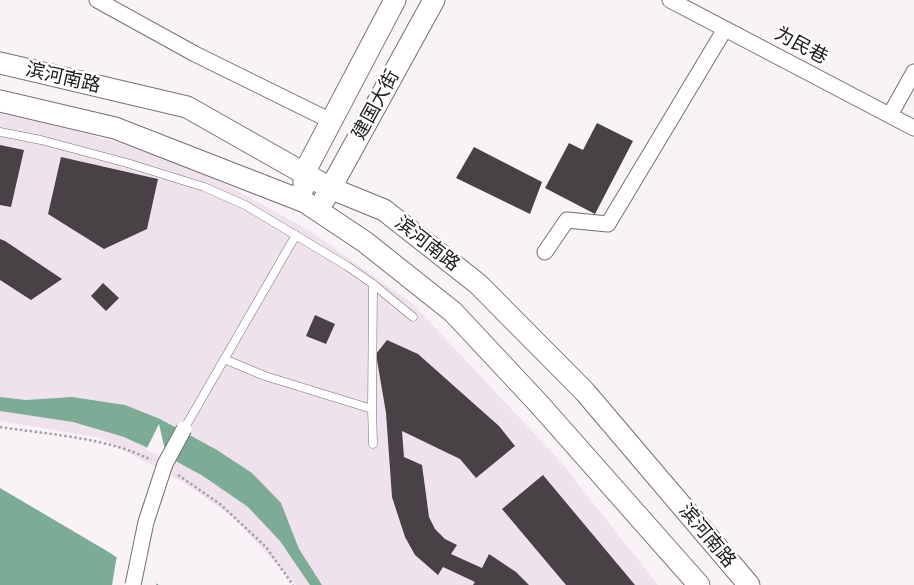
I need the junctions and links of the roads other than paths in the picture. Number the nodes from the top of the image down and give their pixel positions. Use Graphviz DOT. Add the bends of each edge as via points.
graph roads {
  1 [pos="97,0"];
  2 [pos="396,0"];
  3 [pos="434,0"];
  4 [pos="670,0"];
  5 [pos="724,29"];
  6 [pos="0,62"];
  7 [pos="914,72"];
  8 [pos="0,101"];
  9 [pos="890,116"];
  10 [pos="331,121"];
  11 [pos="914,128"];
  12 [pos="0,132"];
  13 [pos="304,173"];
  14 [pos="330,188"];
  15 [pos="312,207"];
  16 [pos="296,235"];
  17 [pos="545,252"];
  18 [pos="373,284"];
  19 [pos="413,317"];
  20 [pos="224,359"];
  21 [pos="372,409"];
  22 [pos="184,429"];
  23 [pos="373,444"];
  24 [pos="133,585"];
  25 [pos="700,585"];
  26 [pos="749,585"];
  1 -- 10 [label="street" via="195,54"];
  2 -- 10 [label="main road, 建国大街"];
  3 -- 14 [label="main road, 建国大街"];
  4 -- 5 [label="street, 为民巷"];
  5 -- 9 [label="street, 为民巷"];
  5 -- 17 [label="street" via="608,224 567,220"];
  6 -- 13 [label="main road, 滨河南路" via="187,107"];
  7 -- 9 [label="street"];
  8 -- 15 [label="main road, 滨河南路" via="115,128"];
  9 -- 11 [label="street, 为民巷"];
  10 -- 13 [label="main road, 建国大街"];
  12 -- 16 [label="lane" via="127,163 204,187 245,205"];
  13 -- 14 [label="main road, 滨河南路"];
  13 -- 15 [label="main road, 建国大街"];
  14 -- 15 [label="main road, 建国大街"];
  14 -- 26 [label="main road, 滨河南路" via="384,210 478,284 584,392"];
  15 -- 25 [label="main road, 滨河南路" via="365,242 453,312"];
  16 -- 18 [label="lane"];
  16 -- 20 [label="lane"];
  18 -- 19 [label="lane"];
  18 -- 21 [label="lane"];
  20 -- 21 [label="lane" via="265,376"];
  20 -- 22 [label="lane"];
  21 -- 23 [label="lane"];
  22 -- 24 [label="street, bridge" via="162,472 146,522"];
}
